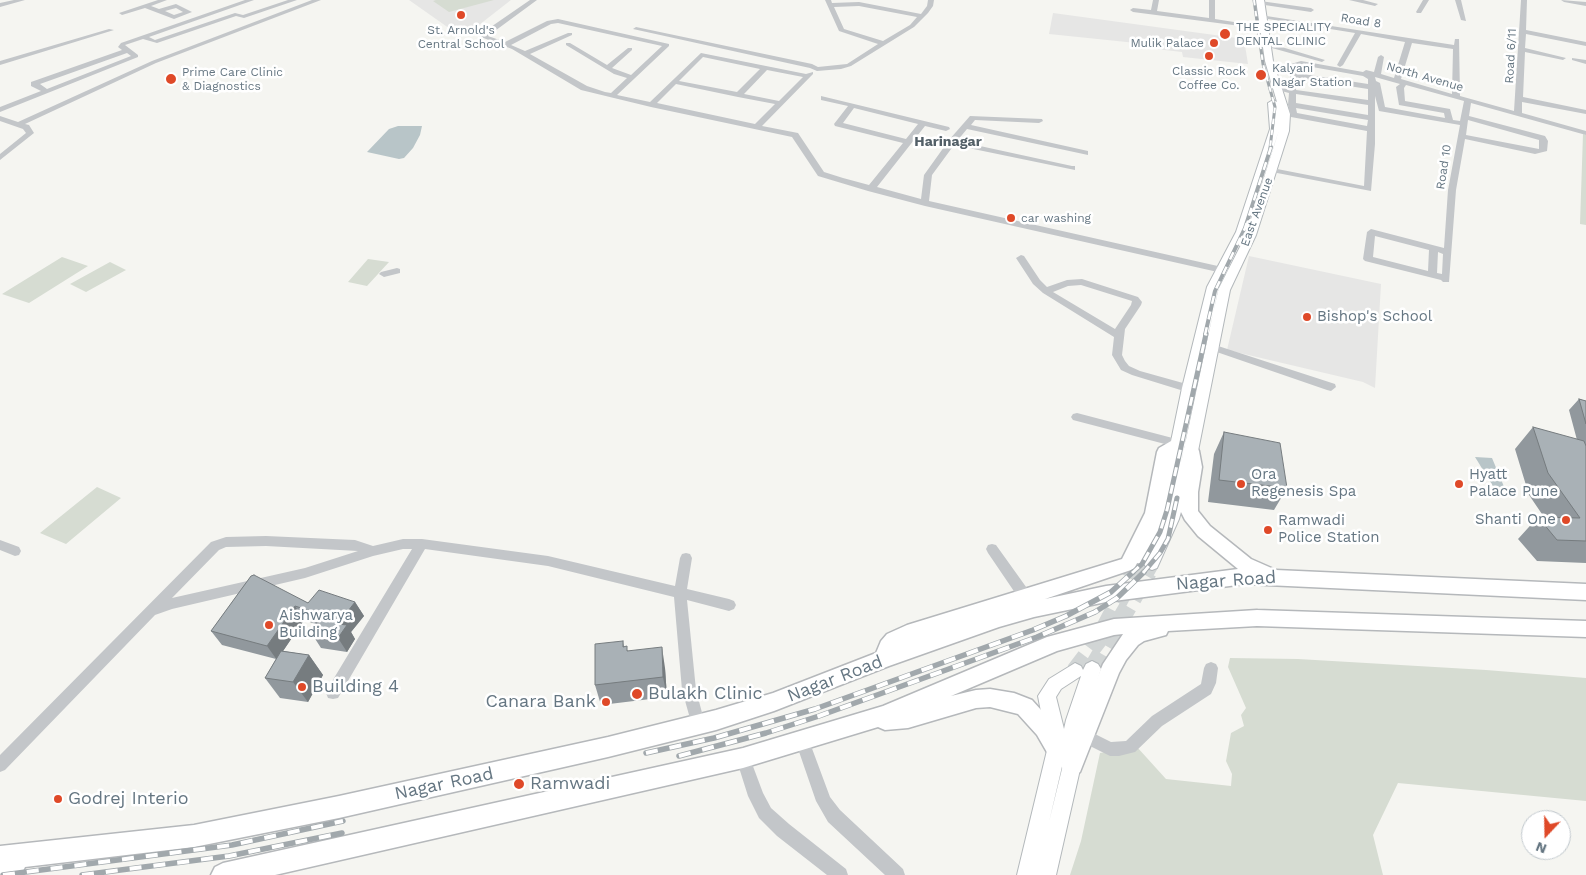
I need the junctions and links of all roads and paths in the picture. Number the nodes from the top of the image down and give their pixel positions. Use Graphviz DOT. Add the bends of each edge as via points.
graph roads {
  1 [pos="22,0"];
  2 [pos="164,0"];
  3 [pos="251,0"];
  4 [pos="294,0"];
  5 [pos="318,0"];
  6 [pos="534,0"];
  7 [pos="931,0"];
  8 [pos="1156,0"];
  9 [pos="1212,0"];
  10 [pos="1352,0"];
  11 [pos="1426,0"];
  12 [pos="1458,0"];
  13 [pos="1524,0"];
  14 [pos="1564,0"];
  15 [pos="1578,0"];
  16 [pos="1258,1"];
  17 [pos="829,2"];
  18 [pos="861,2"];
  19 [pos="1586,3"];
  20 [pos="1375,4"];
  21 [pos="0,5"];
  22 [pos="146,6"];
  23 [pos="1133,10"];
  24 [pos="1311,10"];
  25 [pos="159,11"];
  26 [pos="1154,12"];
  27 [pos="1419,12"];
  28 [pos="122,13"];
  29 [pos="922,16"];
  30 [pos="1262,16"];
  31 [pos="1212,20"];
  32 [pos="1464,20"];
  33 [pos="182,24"];
  34 [pos="1256,26"];
  35 [pos="193,29"];
  36 [pos="636,29"];
  37 [pos="111,30"];
  38 [pos="1359,32"];
  39 [pos="1524,32"];
  40 [pos="570,34"];
  41 [pos="143,37"];
  42 [pos="1409,40"];
  43 [pos="1457,40"];
  44 [pos="505,44"];
  45 [pos="568,44"];
  46 [pos="884,44"];
  47 [pos="1586,44"];
  48 [pos="1262,45"];
  49 [pos="1457,48"];
  50 [pos="630,49"];
  51 [pos="127,50"];
  52 [pos="1522,50"];
  53 [pos="525,54"];
  54 [pos="1381,57"];
  55 [pos="1563,58"];
  56 [pos="1574,60"];
  57 [pos="1586,62"];
  58 [pos="0,63"];
  59 [pos="1340,65"];
  60 [pos="608,68"];
  61 [pos="765,68"];
  62 [pos="817,69"];
  63 [pos="1293,75"];
  64 [pos="1377,75"];
  65 [pos="808,76"];
  66 [pos="632,77"];
  67 [pos="674,82"];
  68 [pos="1401,83"];
  69 [pos="1371,87"];
  70 [pos="1274,89"];
  71 [pos="1292,91"];
  72 [pos="47,92"];
  73 [pos="738,94"];
  74 [pos="612,96"];
  75 [pos="1456,97"];
  76 [pos="824,98"];
  77 [pos="1468,100"];
  78 [pos="1519,101"];
  79 [pos="780,103"];
  80 [pos="1371,103"];
  81 [pos="651,105"];
  82 [pos="1292,105"];
  83 [pos="852,106"];
  84 [pos="0,110"];
  85 [pos="1586,112"];
  86 [pos="1518,114"];
  87 [pos="0,118"];
  88 [pos="1371,118"];
  89 [pos="1465,120"];
  90 [pos="1039,121"];
  91 [pos="1449,121"];
  92 [pos="923,123"];
  93 [pos="19,124"];
  94 [pos="756,127"];
  95 [pos="967,127"];
  96 [pos="1563,127"];
  97 [pos="946,128"];
  98 [pos="1371,129"];
  99 [pos="1586,133"];
  100 [pos="1461,136"];
  101 [pos="907,142"];
  102 [pos="952,142"];
  103 [pos="1085,152"];
  104 [pos="0,158"];
  105 [pos="1072,168"];
  106 [pos="1272,170"];
  107 [pos="870,188"];
  108 [pos="925,203"];
  109 [pos="1434,249"];
  110 [pos="1448,252"];
  111 [pos="1021,258"];
  112 [pos="1220,270"];
  113 [pos="397,271"];
  114 [pos="1232,272"];
  115 [pos="384,274"];
  116 [pos="1432,274"];
  117 [pos="1046,291"];
  118 [pos="1119,335"];
  119 [pos="1212,347"];
  120 [pos="1331,387"];
  121 [pos="1189,388"];
  122 [pos="1204,393"];
  123 [pos="1077,417"];
  124 [pos="1187,447"];
  125 [pos="422,544"];
  126 [pos="0,545"];
  127 [pos="992,549"];
  128 [pos="15,551"];
  129 [pos="373,551"];
  130 [pos="686,558"];
  131 [pos="1147,561"];
  132 [pos="1281,577"];
  133 [pos="1586,592"];
  134 [pos="680,593"];
  135 [pos="1030,603"];
  136 [pos="729,605"];
  137 [pos="150,613"];
  138 [pos="1188,621"];
  139 [pos="1586,629"];
  140 [pos="1211,668"];
  141 [pos="333,693"];
  142 [pos="871,719"];
  143 [pos="698,724"];
  144 [pos="1085,736"];
  145 [pos="802,740"];
  146 [pos="1056,747"];
  147 [pos="743,758"];
  148 [pos="0,765"];
  149 [pos="1072,765"];
  150 [pos="9,863"];
  151 [pos="287,868"];
  152 [pos="223,875"];
  153 [pos="840,875"];
  154 [pos="896,875"];
  155 [pos="1027,875"];
  156 [pos="1046,875"];
  1 -- 21 [label="street"];
  2 -- 22 [label="street"];
  3 -- 33 [label="street"];
  4 -- 35 [label="street" via="242,18 237,14"];
  5 -- 93 [label="street" via="154,62"];
  6 -- 44 [label="street" via="484,35"];
  7 -- 29 [label="street"];
  8 -- 26 [label="street"];
  9 -- 31 [label="street"];
  10 -- 20 [label="street"];
  11 -- 27 [label="street"];
  12 -- 32 [label="street"];
  13 -- 39 [label="street, Road 6/11"];
  14 -- 19 [label="street"];
  15 -- 19 [label="street"];
  16 -- 24 [label="street"];
  16 -- 30 [label="main road, East Avenue"];
  16 -- 34 [label="main road, East Avenue"];
  17 -- 18 [label="street"];
  17 -- 46 [label="street" via="841,30"];
  18 -- 29 [label="street"];
  22 -- 25 [label="street"];
  22 -- 28 [label="street"];
  23 -- 26 [label="street"];
  26 -- 31 [label="street"];
  29 -- 46 [label="street"];
  30 -- 38 [label="street, Road 8"];
  30 -- 48 [label="main road, East Avenue"];
  31 -- 34 [label="street"];
  33 -- 35 [label="street"];
  33 -- 41 [label="street"];
  34 -- 48 [label="main road, East Avenue"];
  35 -- 41 [label="street" via="155,42"];
  36 -- 62 [label="street"];
  37 -- 58 [label="street"];
  38 -- 42 [label="street, Road 8"];
  38 -- 59 [label="street"];
  39 -- 47 [label="street"];
  39 -- 52 [label="street, Road 6/11"];
  40 -- 53 [label="street"];
  41 -- 51 [label="street" via="121,46"];
  42 -- 49 [label="street, Road 8"];
  42 -- 68 [label="street"];
  43 -- 49 [label="street"];
  44 -- 53 [label="street"];
  44 -- 66 [label="street" via="549,22 558,21 665,44 666,47"];
  45 -- 60 [label="street"];
  46 -- 62 [label="street" via="849,66"];
  48 -- 59 [label="street, North Avenue"];
  48 -- 70 [label="main road, East Avenue"];
  49 -- 75 [label="street"];
  50 -- 60 [label="street"];
  51 -- 72 [label="street" via="136,56"];
  51 -- 72 [label="street" via="34,84"];
  52 -- 55 [label="street"];
  52 -- 78 [label="street, Road 6/11"];
  53 -- 74 [label="street" via="575,84"];
  54 -- 64 [label="street"];
  56 -- 57 [label="street"];
  59 -- 64 [label="street, North Avenue"];
  60 -- 66 [label="street"];
  61 -- 65 [label="street"];
  61 -- 67 [label="street" via="701,55"];
  61 -- 73 [label="street"];
  62 -- 65 [label="street"];
  63 -- 69 [label="street"];
  63 -- 69 [label="street" via="1294,64 1301,63 1370,75"];
  63 -- 71 [label="street"];
  64 -- 68 [label="street, North Avenue"];
  65 -- 79 [label="street"];
  66 -- 74 [label="street"];
  67 -- 73 [label="street"];
  67 -- 81 [label="street"];
  68 -- 75 [label="street, North Avenue"];
  68 -- 91 [label="street" via="1402,103 1448,111"];
  68 -- 91 [label="street" via="1376,83 1382,109"];
  69 -- 80 [label="street"];
  70 -- 71 [label="street"];
  70 -- 106 [label="main road, East Avenue" via="1285,122"];
  70 -- 112 [label="main road, East Avenue" via="1275,129 1241,232"];
  71 -- 80 [label="street"];
  71 -- 82 [label="street"];
  72 -- 84 [label="street"];
  73 -- 79 [label="street"];
  74 -- 81 [label="street"];
  75 -- 77 [label="street, North Avenue"];
  76 -- 83 [label="street"];
  77 -- 86 [label="street, North Avenue"];
  77 -- 89 [label="street, Road 10"];
  78 -- 85 [label="street"];
  78 -- 86 [label="street, Road 6/11"];
  78 -- 96 [label="street" via="1563,112"];
  79 -- 94 [label="street"];
  80 -- 88 [label="street"];
  81 -- 94 [label="street"];
  82 -- 88 [label="street"];
  82 -- 98 [label="street" via="1294,115"];
  83 -- 92 [label="street"];
  83 -- 101 [label="street" via="838,124"];
  86 -- 96 [label="street, North Avenue"];
  87 -- 93 [label="street"];
  88 -- 98 [label="street"];
  89 -- 91 [label="street"];
  89 -- 100 [label="street, Road 10"];
  89 -- 100 [label="street" via="1542,138 1543,151"];
  90 -- 95 [label="street" via="975,117"];
  92 -- 97 [label="street"];
  92 -- 101 [label="street"];
  93 -- 104 [label="street" via="30,133"];
  94 -- 107 [label="street" via="795,135 821,174"];
  95 -- 102 [label="street"];
  95 -- 103 [label="street"];
  96 -- 99 [label="street, North Avenue"];
  98 -- 106 [label="street" via="1368,189"];
  100 -- 110 [label="street, Road 10" via="1452,190"];
  101 -- 107 [label="street"];
  102 -- 105 [label="street"];
  102 -- 108 [label="street" via="928,175"];
  106 -- 114 [label="main road, East Avenue" via="1252,235"];
  107 -- 108 [label="street"];
  108 -- 112 [label="street"];
  109 -- 110 [label="street"];
  109 -- 116 [label="street"];
  109 -- 116 [label="street" via="1370,232 1368,259"];
  110 -- 116 [label="street, Road 10" via="1446,279"];
  111 -- 117 [label="street" via="1036,282"];
  112 -- 114 [label="street"];
  112 -- 121 [label="main road, East Avenue"];
  113 -- 115 [label="street"];
  114 -- 119 [label="main road, East Avenue" via="1224,290"];
  117 -- 118 [label="street"];
  117 -- 118 [label="street" via="1067,283 1082,282 1135,299 1137,302"];
  118 -- 121 [label="street" via="1118,355 1125,368"];
  119 -- 120 [label="street"];
  119 -- 122 [label="main road, East Avenue"];
  121 -- 122 [label="street"];
  121 -- 124 [label="main road, East Avenue"];
  122 -- 124 [label="main road, East Avenue"];
  123 -- 124 [label="street"];
  124 -- 131 [label="main road" via="1172,519"];
  124 -- 132 [label="highway" via="1194,467 1189,492 1190,515 1204,531 1245,564"];
  124 -- 135 [label="highway" via="1165,452 1154,513 1128,564"];
  125 -- 129 [label="street" via="403,544"];
  125 -- 134 [label="street" via="548,561"];
  125 -- 141 [label="street"];
  126 -- 128 [label="street"];
  127 -- 135 [label="street"];
  129 -- 137 [label="street" via="305,573 170,604"];
  129 -- 137 [label="street" via="355,546 226,542 215,546"];
  130 -- 134 [label="street"];
  132 -- 133 [label="highway, Nagar Road"];
  132 -- 135 [label="highway, Nagar Road" via="1245,576"];
  134 -- 136 [label="street"];
  134 -- 143 [label="street" via="689,690"];
  135 -- 143 [label="highway, Nagar Road" via="914,631 894,640 884,659 774,702"];
  137 -- 148 [label="street"];
  138 -- 139 [label="highway" via="1257,618"];
  138 -- 142 [label="highway" via="1114,627 1054,643"];
  138 -- 144 [label="highway" via="1139,634 1125,645 1110,670"];
  140 -- 144 [label="street" via="1206,689 1157,721 1130,747 1110,749"];
  142 -- 145 [label="highway"];
  142 -- 146 [label="highway" via="908,718 990,698 1014,702 1025,708"];
  143 -- 150 [label="highway, Nagar Road" via="608,748 349,805 194,836"];
  144 -- 149 [label="highway"];
  145 -- 147 [label="highway"];
  145 -- 154 [label="street" via="824,801 834,816"];
  146 -- 149 [label="main road" via="1059,738 1047,696 1055,684 1084,670 1070,745"];
  146 -- 155 [label="main road"];
  147 -- 151 [label="highway"];
  147 -- 153 [label="street" via="756,796 766,813"];
  149 -- 156 [label="main road"];
  151 -- 152 [label="highway"];
}
